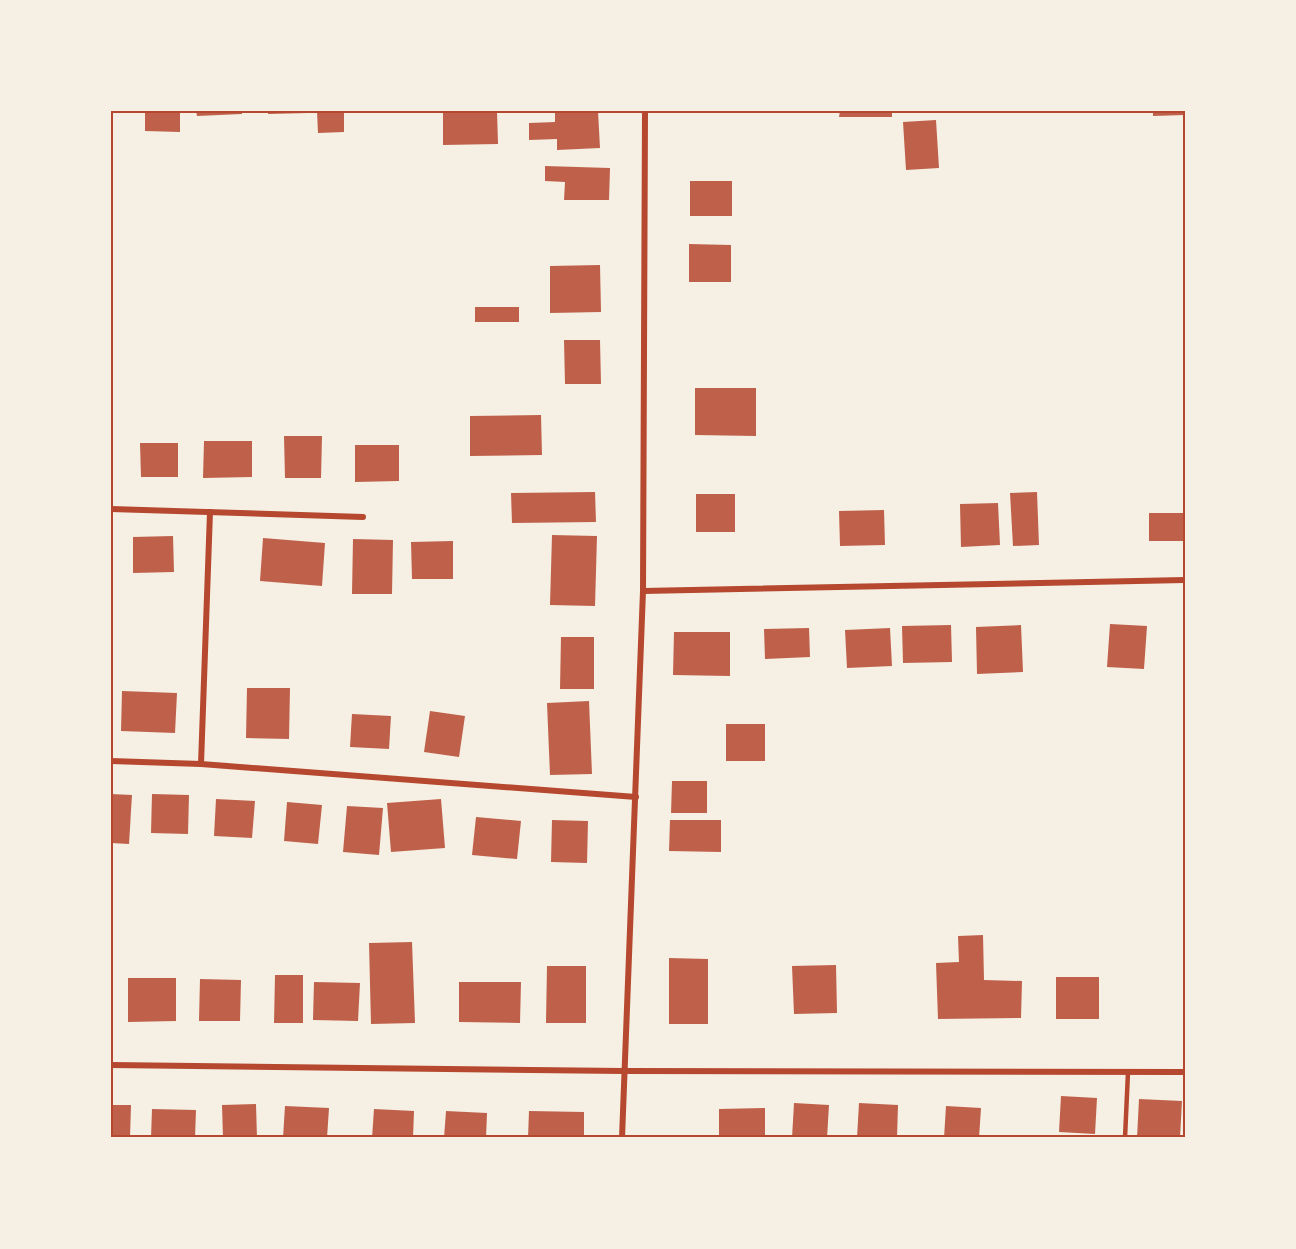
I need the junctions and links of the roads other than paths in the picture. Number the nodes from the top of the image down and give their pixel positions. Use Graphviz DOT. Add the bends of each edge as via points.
graph roads {
  1 [pos="645,111"];
  2 [pos="111,509"];
  3 [pos="210,512"];
  4 [pos="363,517"];
  5 [pos="1185,580"];
  6 [pos="643,591"];
  7 [pos="111,761"];
  8 [pos="201,764"];
  9 [pos="636,797"];
  10 [pos="111,1065"];
  11 [pos="623,1071"];
  12 [pos="1128,1072"];
  13 [pos="1185,1072"];
  14 [pos="622,1138"];
  15 [pos="1125,1138"];
  1 -- 6 [label="street"];
  2 -- 3 [label="street"];
  3 -- 4 [label="street"];
  3 -- 8 [label="street"];
  5 -- 6 [label="street"];
  6 -- 9 [label="street"];
  7 -- 8 [label="street"];
  8 -- 9 [label="street"];
  9 -- 11 [label="street"];
  10 -- 11 [label="street"];
  11 -- 12 [label="street"];
  11 -- 14 [label="street"];
  12 -- 13 [label="street"];
  12 -- 15 [label="lane"];
}
